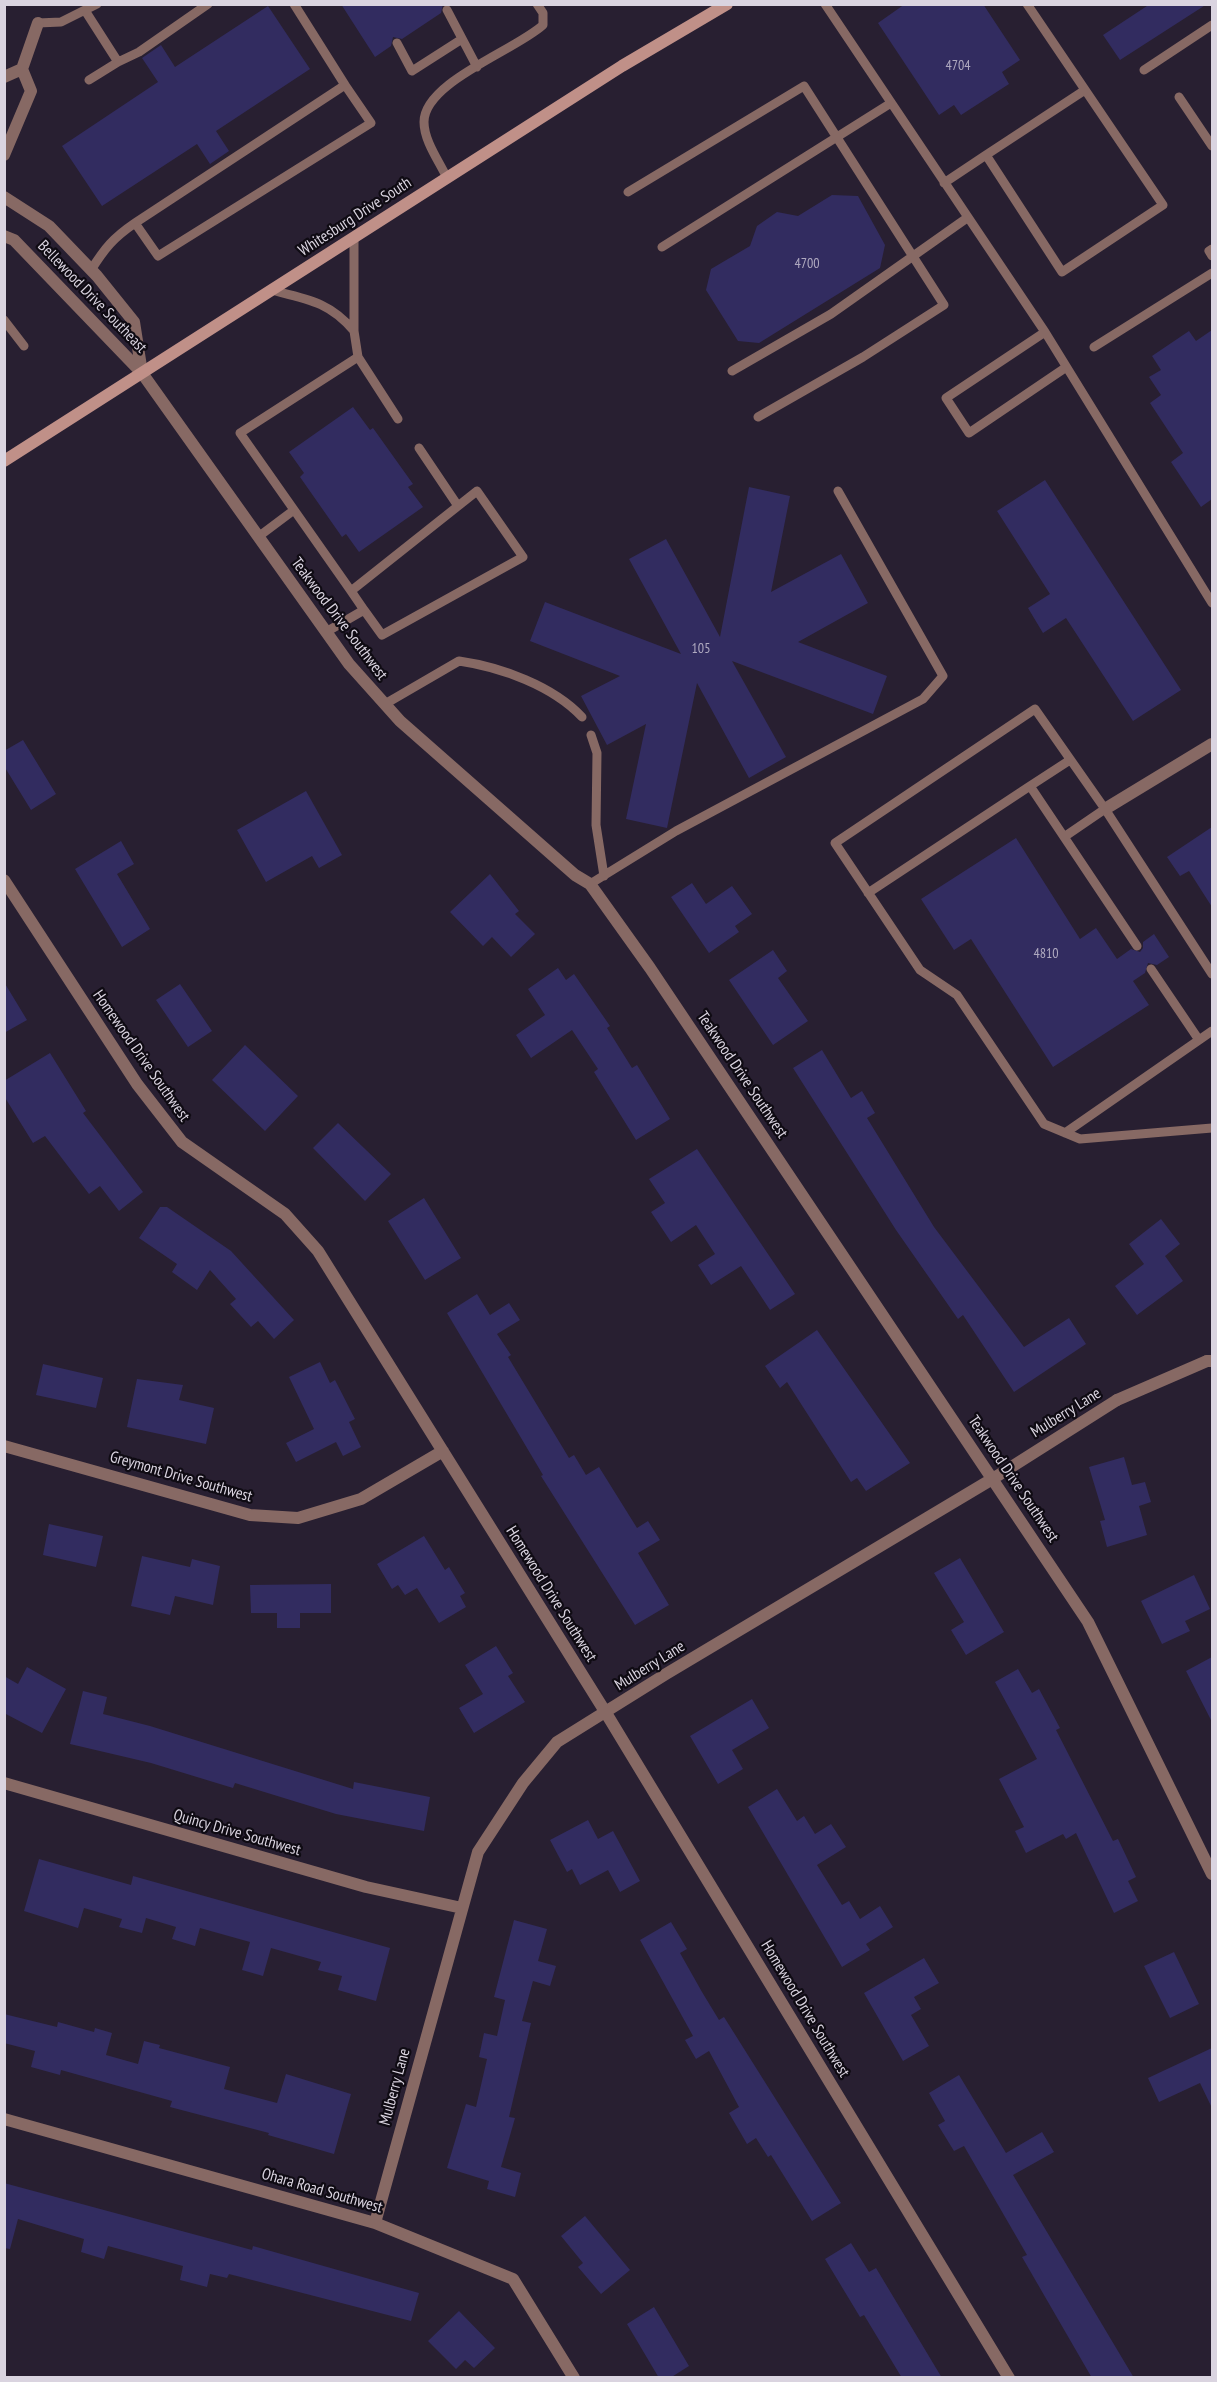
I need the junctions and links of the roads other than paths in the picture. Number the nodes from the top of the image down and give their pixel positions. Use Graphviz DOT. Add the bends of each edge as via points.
graph roads {
  1 [pos="97,4"];
  2 [pos="208,4"];
  3 [pos="294,4"];
  4 [pos="537,4"];
  5 [pos="727,4"];
  6 [pos="825,4"];
  7 [pos="1027,4"];
  8 [pos="447,10"];
  9 [pos="86,12"];
  10 [pos="38,23"];
  11 [pos="1212,25"];
  12 [pos="462,39"];
  13 [pos="397,43"];
  14 [pos="118,62"];
  15 [pos="477,66"];
  16 [pos="22,69"];
  17 [pos="1144,70"];
  18 [pos="4,77"];
  19 [pos="89,80"];
  20 [pos="345,85"];
  21 [pos="1085,90"];
  22 [pos="1179,97"];
  23 [pos="891,103"];
  24 [pos="836,136"];
  25 [pos="1212,146"];
  26 [pos="4,155"];
  27 [pos="986,155"];
  28 [pos="447,178"];
  29 [pos="944,183"];
  30 [pos="628,192"];
  31 [pos="4,197"];
  32 [pos="967,218"];
  33 [pos="135,223"];
  34 [pos="4,236"];
  35 [pos="354,237"];
  36 [pos="662,247"];
  37 [pos="1212,249"];
  38 [pos="913,256"];
  39 [pos="1212,256"];
  40 [pos="91,270"];
  41 [pos="1212,273"];
  42 [pos="271,290"];
  43 [pos="4,320"];
  44 [pos="354,331"];
  45 [pos="1045,332"];
  46 [pos="24,346"];
  47 [pos="1094,347"];
  48 [pos="358,357"];
  49 [pos="1065,368"];
  50 [pos="732,370"];
  51 [pos="142,372"];
  52 [pos="758,417"];
  53 [pos="398,419"];
  54 [pos="418,448"];
  55 [pos="4,461"];
  56 [pos="838,492"];
  57 [pos="458,506"];
  58 [pos="294,510"];
  59 [pos="258,537"];
  60 [pos="351,591"];
  61 [pos="1212,603"];
  62 [pos="364,610"];
  63 [pos="326,632"];
  64 [pos="384,704"];
  65 [pos="582,717"];
  66 [pos="591,735"];
  67 [pos="1212,744"];
  68 [pos="1070,759"];
  69 [pos="1030,786"];
  70 [pos="1105,809"];
  71 [pos="1064,837"];
  72 [pos="604,876"];
  73 [pos="4,880"];
  74 [pos="590,884"];
  75 [pos="868,893"];
  76 [pos="1137,946"];
  77 [pos="1210,963"];
  78 [pos="1151,969"];
  79 [pos="1212,974"];
  80 [pos="1212,1031"];
  81 [pos="1199,1040"];
  82 [pos="1212,1128"];
  83 [pos="1065,1133"];
  84 [pos="1210,1361"];
  85 [pos="4,1446"];
  86 [pos="443,1451"];
  87 [pos="994,1478"];
  88 [pos="606,1713"];
  89 [pos="4,1783"];
  90 [pos="1212,1874"];
  91 [pos="462,1908"];
  92 [pos="4,2120"];
  93 [pos="375,2223"];
  94 [pos="574,2378"];
  95 [pos="1009,2378"];
  1 -- 9 [label="lane"];
  2 -- 14 [label="lane"];
  3 -- 20 [label="lane"];
  4 -- 15 [label="lane" via="543,13 543,25 530,37"];
  5 -- 28 [label="main road, Whitesburg Drive South"];
  6 -- 23 [label="lane"];
  7 -- 21 [label="lane"];
  8 -- 12 [label="lane"];
  9 -- 10 [label="lane" via="61,22"];
  9 -- 14 [label="lane"];
  10 -- 16 [label="street"];
  11 -- 17 [label="lane"];
  12 -- 13 [label="lane" via="412,71"];
  12 -- 15 [label="lane"];
  14 -- 19 [label="lane"];
  15 -- 28 [label="lane" via="429,102 424,122"];
  16 -- 18 [label="street"];
  16 -- 26 [label="street" via="31,92"];
  20 -- 33 [label="lane"];
  20 -- 33 [label="lane" via="371,123 158,256"];
  21 -- 27 [label="lane"];
  21 -- 27 [label="lane" via="1163,205 1062,272"];
  22 -- 25 [label="lane"];
  23 -- 24 [label="lane"];
  23 -- 29 [label="lane"];
  24 -- 30 [label="lane" via="804,86"];
  24 -- 36 [label="lane"];
  24 -- 38 [label="lane"];
  27 -- 29 [label="lane"];
  28 -- 35 [label="main road, Whitesburg Drive South"];
  29 -- 32 [label="lane"];
  31 -- 40 [label="street, Bellewood Drive Southeast" via="49,226"];
  32 -- 38 [label="lane"];
  32 -- 45 [label="lane"];
  33 -- 40 [label="lane" via="107,244"];
  34 -- 51 [label="street, Bellewood Drive Southeast" via="14,240"];
  35 -- 42 [label="main road, Whitesburg Drive South"];
  35 -- 44 [label="lane"];
  37 -- 39 [label="lane"];
  38 -- 50 [label="lane" via="831,314"];
  38 -- 52 [label="lane" via="944,305"];
  40 -- 51 [label="street, Bellewood Drive Southeast" via="134,322"];
  41 -- 47 [label="lane"];
  42 -- 44 [label="lane" via="333,308"];
  42 -- 51 [label="main road, Whitesburg Drive South"];
  43 -- 46 [label="lane"];
  44 -- 48 [label="lane"];
  45 -- 49 [label="lane"];
  45 -- 49 [label="lane" via="946,398 969,433"];
  48 -- 53 [label="lane"];
  48 -- 58 [label="lane" via="240,433"];
  49 -- 61 [label="lane"];
  51 -- 55 [label="main road, Whitesburg Drive South"];
  51 -- 59 [label="street, Teakwood Drive Southwest"];
  54 -- 57 [label="lane"];
  56 -- 72 [label="lane" via="944,676 923,699 676,831"];
  57 -- 60 [label="lane"];
  57 -- 62 [label="lane" via="477,491 524,557 382,635"];
  58 -- 59 [label="lane"];
  58 -- 60 [label="lane"];
  59 -- 63 [label="street, Teakwood Drive Southwest"];
  60 -- 62 [label="lane"];
  62 -- 63 [label="lane"];
  63 -- 64 [label="street, Teakwood Drive Southwest"];
  64 -- 65 [label="lane" via="459,661 478,663 514,676 560,698"];
  64 -- 74 [label="street, Teakwood Drive Southwest"];
  66 -- 72 [label="lane" via="597,753 597,825"];
  67 -- 70 [label="street"];
  68 -- 69 [label="lane"];
  68 -- 70 [label="lane"];
  68 -- 75 [label="lane" via="1035,709 835,843"];
  69 -- 71 [label="lane"];
  69 -- 75 [label="lane"];
  70 -- 71 [label="lane"];
  70 -- 77 [label="lane"];
  71 -- 76 [label="lane"];
  72 -- 74 [label="lane"];
  73 -- 86 [label="street, Homewood Drive Southwest" via="137,1084 182,1142 285,1214 318,1251"];
  74 -- 87 [label="street, Teakwood Drive Southwest"];
  75 -- 83 [label="lane" via="920,970 957,995 1044,1124"];
  77 -- 79 [label="lane"];
  78 -- 81 [label="lane"];
  80 -- 81 [label="lane"];
  81 -- 83 [label="lane"];
  82 -- 83 [label="lane" via="1080,1138"];
  84 -- 87 [label="street, Mulberry Lane" via="1117,1400"];
  85 -- 86 [label="street, Greymont Drive Southwest" via="250,1515 297,1518 361,1499"];
  86 -- 88 [label="street, Homewood Drive Southwest"];
  87 -- 88 [label="street, Mulberry Lane"];
  87 -- 90 [label="street, Teakwood Drive Southwest" via="1088,1622"];
  88 -- 91 [label="street, Mulberry Lane" via="557,1742 523,1782 478,1852"];
  88 -- 95 [label="street, Homewood Drive Southwest"];
  89 -- 91 [label="street, Quincy Drive Southwest" via="366,1887"];
  91 -- 93 [label="street, Mulberry Lane"];
  92 -- 93 [label="street, Ohara Road Southwest"];
  93 -- 94 [label="street, Ohara Road Southwest" via="513,2279"];
}
